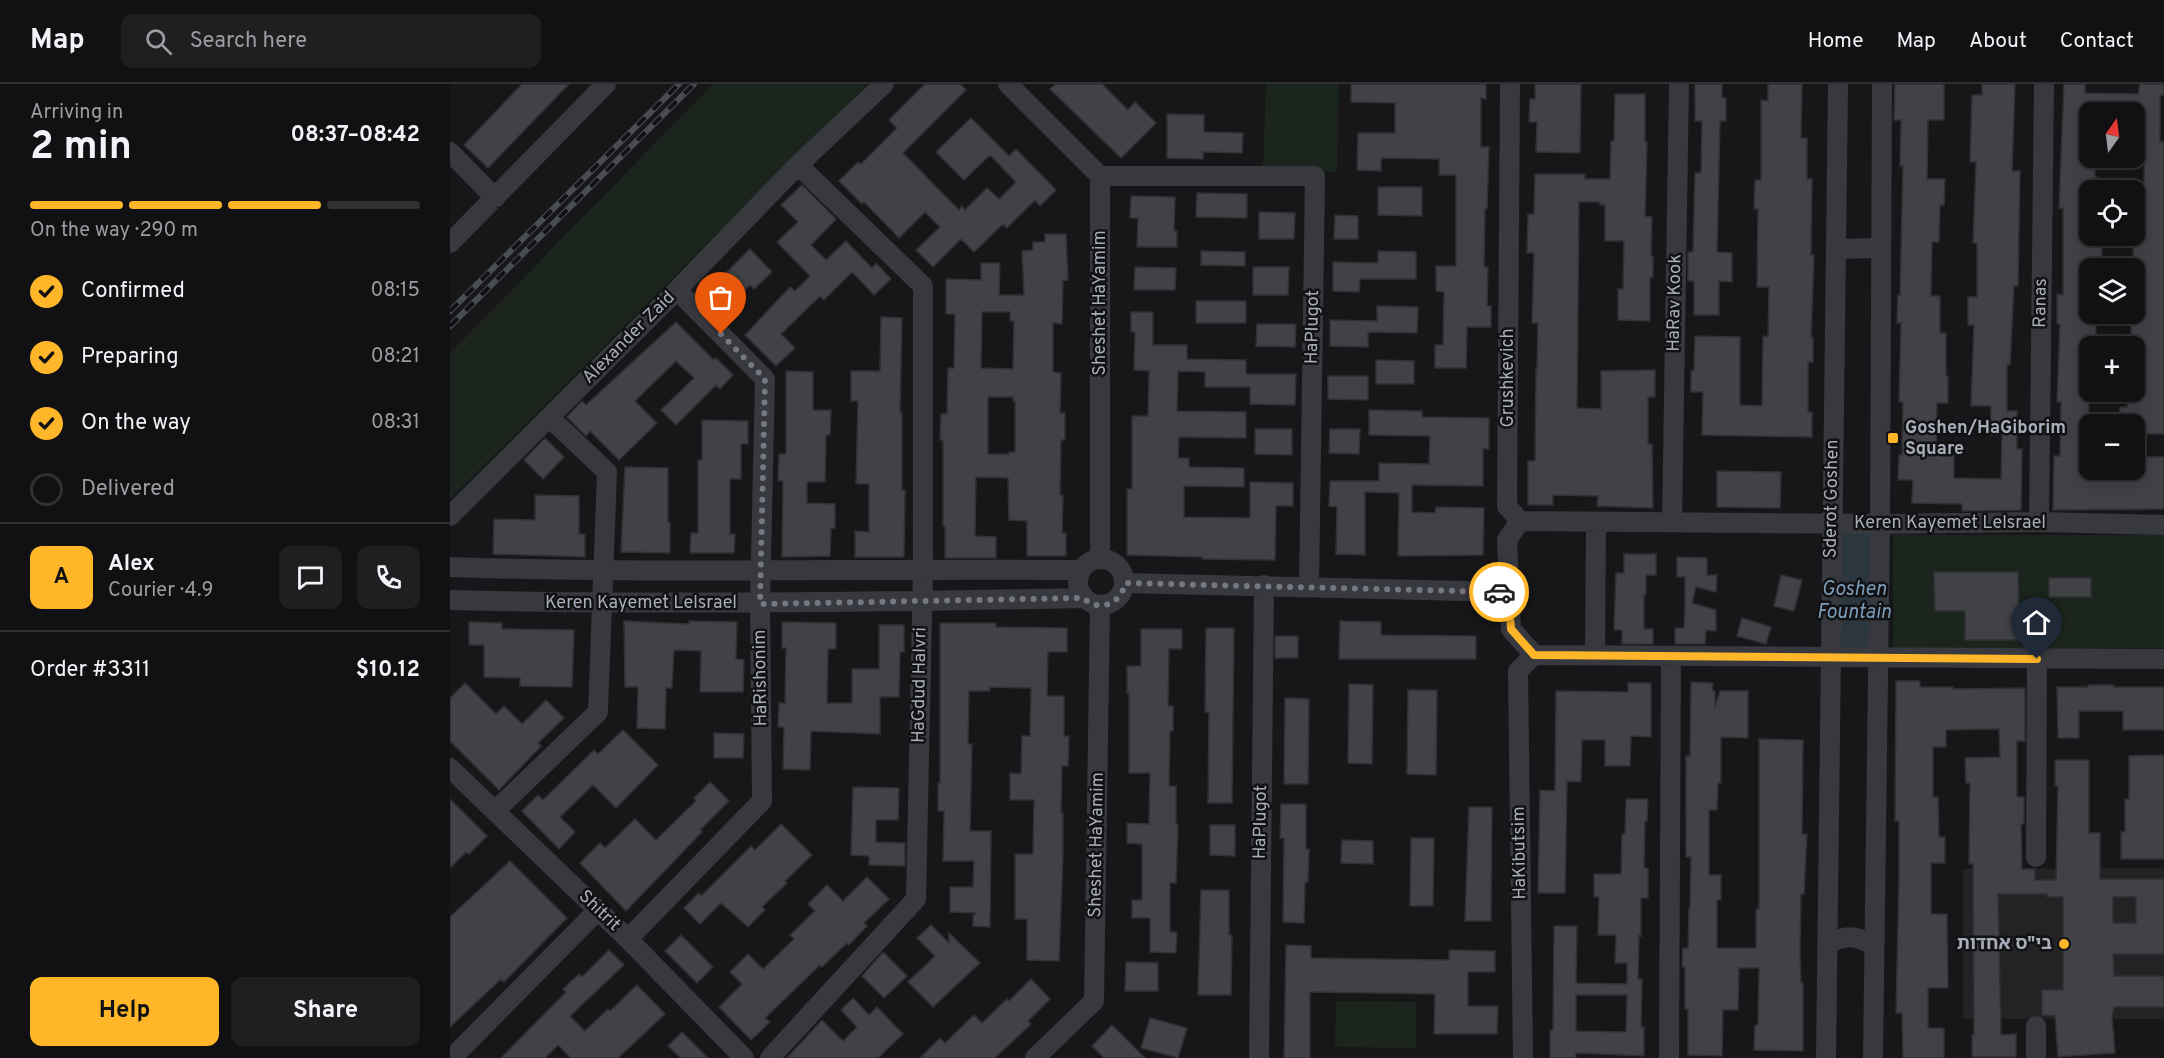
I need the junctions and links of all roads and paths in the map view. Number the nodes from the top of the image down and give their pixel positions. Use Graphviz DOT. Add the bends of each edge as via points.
graph roads {
  1 [pos="606,84"];
  2 [pos="884,84"];
  3 [pos="1008,84"];
  4 [pos="1510,84"];
  5 [pos="1679,84"];
  6 [pos="1838,84"];
  7 [pos="1882,84"];
  8 [pos="2044,84"];
  9 [pos="450,152"];
  10 [pos="798,165"];
  11 [pos="1100,176"];
  12 [pos="495,198"];
  13 [pos="450,243"];
  14 [pos="1881,248"];
  15 [pos="1836,249"];
  16 [pos="677,290"];
  17 [pos="550,418"];
  18 [pos="450,516"];
  19 [pos="1520,521"];
  20 [pos="1596,522"];
  21 [pos="1671,522"];
  22 [pos="2039,522"];
  23 [pos="1831,523"];
  24 [pos="1880,524"];
  25 [pos="2164,525"];
  26 [pos="1100,559"];
  27 [pos="450,567"];
  28 [pos="923,569"];
  29 [pos="760,570"];
  30 [pos="1081,570"];
  31 [pos="602,571"];
  32 [pos="1125,583"];
  33 [pos="1264,585"];
  34 [pos="1309,587"];
  35 [pos="1508,592"];
  36 [pos="450,600"];
  37 [pos="922,601"];
  38 [pos="1092,602"];
  39 [pos="602,604"];
  40 [pos="760,604"];
  41 [pos="1534,655"];
  42 [pos="1595,656"];
  43 [pos="1671,656"];
  44 [pos="1829,658"];
  45 [pos="1878,658"];
  46 [pos="2037,659"];
  47 [pos="2164,659"];
  48 [pos="450,768"];
  49 [pos="495,811"];
  50 [pos="2036,857"];
  51 [pos="598,910"];
  52 [pos="627,939"];
  53 [pos="1827,945"];
  54 [pos="1874,946"];
  55 [pos="2036,1026"];
  56 [pos="452,1058"];
  57 [pos="744,1058"];
  58 [pos="770,1058"];
  59 [pos="1035,1058"];
  60 [pos="1258,1058"];
  61 [pos="1523,1058"];
  62 [pos="1669,1058"];
  63 [pos="1826,1058"];
  64 [pos="1873,1058"];
  65 [pos="2036,1058"];
  1 -- 12 [label="street"];
  2 -- 10 [label="street, Alexander Zaid"];
  3 -- 11 [label="street"];
  4 -- 19 [label="street, Grushkevich" via="1507,506"];
  5 -- 21 [label="street, HaRav Kook"];
  6 -- 15 [label="street, Sderot Goshen"];
  7 -- 14 [label="street"];
  8 -- 22 [label="street, Ranas"];
  9 -- 12 [label="street"];
  10 -- 16 [label="street, Alexander Zaid"];
  10 -- 28 [label="street, HaGdud HaIvri" via="923,286"];
  11 -- 26 [label="street, Sheshet HaYamim"];
  11 -- 34 [label="street, HaPlugot" via="1315,176"];
  12 -- 13 [label="street"];
  14 -- 15 [label="street"];
  14 -- 24 [label="street"];
  15 -- 23 [label="street, Sderot Goshen"];
  16 -- 17 [label="street, Alexander Zaid"];
  16 -- 29 [label="street, HaRishonim" via="765,379"];
  17 -- 18 [label="street, Alexander Zaid"];
  17 -- 31 [label="street" via="607,472"];
  19 -- 20 [label="street, Keren Kayemet LeIsrael"];
  19 -- 35 [label="street" via="1507,540"];
  20 -- 21 [label="street, Keren Kayemet LeIsrael"];
  20 -- 42 [label="street"];
  21 -- 23 [label="street, Keren Kayemet LeIsrael"];
  22 -- 24 [label="street, Keren Kayemet LeIsrael"];
  22 -- 25 [label="street, Keren Kayemet LeIsrael"];
  23 -- 24 [label="street, Keren Kayemet LeIsrael"];
  23 -- 44 [label="street, Sderot Goshen"];
  24 -- 45 [label="street"];
  26 -- 30 [label="street"];
  26 -- 32 [label="street" via="1120,568"];
  27 -- 31 [label="street, Keren Kayemet LeIsrael"];
  28 -- 29 [label="street, Keren Kayemet LeIsrael"];
  28 -- 30 [label="street, Keren Kayemet LeIsrael"];
  28 -- 37 [label="street, HaGdud HaIvri"];
  29 -- 31 [label="street, Keren Kayemet LeIsrael"];
  29 -- 40 [label="street, HaRishonim"];
  30 -- 38 [label="street, Sheshet HaYamim" via="1077,585"];
  31 -- 39 [label="street"];
  32 -- 33 [label="street"];
  32 -- 38 [label="street" via="1120,597 1108,605"];
  33 -- 34 [label="street"];
  33 -- 60 [label="street, HaPlugot"];
  34 -- 35 [label="street"];
  35 -- 41 [label="street" via="1511,629"];
  36 -- 39 [label="street, Keren Kayemet LeIsrael"];
  37 -- 38 [label="street, Keren Kayemet LeIsrael"];
  37 -- 40 [label="street, Keren Kayemet LeIsrael"];
  37 -- 58 [label="street, HaGdud HaIvri" via="916,899"];
  38 -- 59 [label="street, Sheshet HaYamim" via="1095,1001"];
  39 -- 40 [label="street, Keren Kayemet LeIsrael"];
  39 -- 49 [label="street" via="598,712"];
  40 -- 52 [label="street, HaRishonim" via="762,801"];
  41 -- 42 [label="street"];
  41 -- 61 [label="street, HaKibutsim" via="1518,670"];
  42 -- 43 [label="street"];
  43 -- 44 [label="street"];
  43 -- 62 [label="street"];
  44 -- 45 [label="street"];
  44 -- 53 [label="street, Sderot Goshen"];
  45 -- 46 [label="street"];
  45 -- 54 [label="street"];
  46 -- 47 [label="street"];
  46 -- 50 [label="street"];
  48 -- 49 [label="street, Shitrit"];
  49 -- 51 [label="street, Shitrit"];
  51 -- 52 [label="street, Shitrit"];
  51 -- 56 [label="street"];
  52 -- 57 [label="street, Shitrit"];
  53 -- 54 [label="street" via="1851,936"];
  53 -- 63 [label="street, Sderot Goshen"];
  54 -- 64 [label="street"];
  55 -- 65 [label="street"];
}
